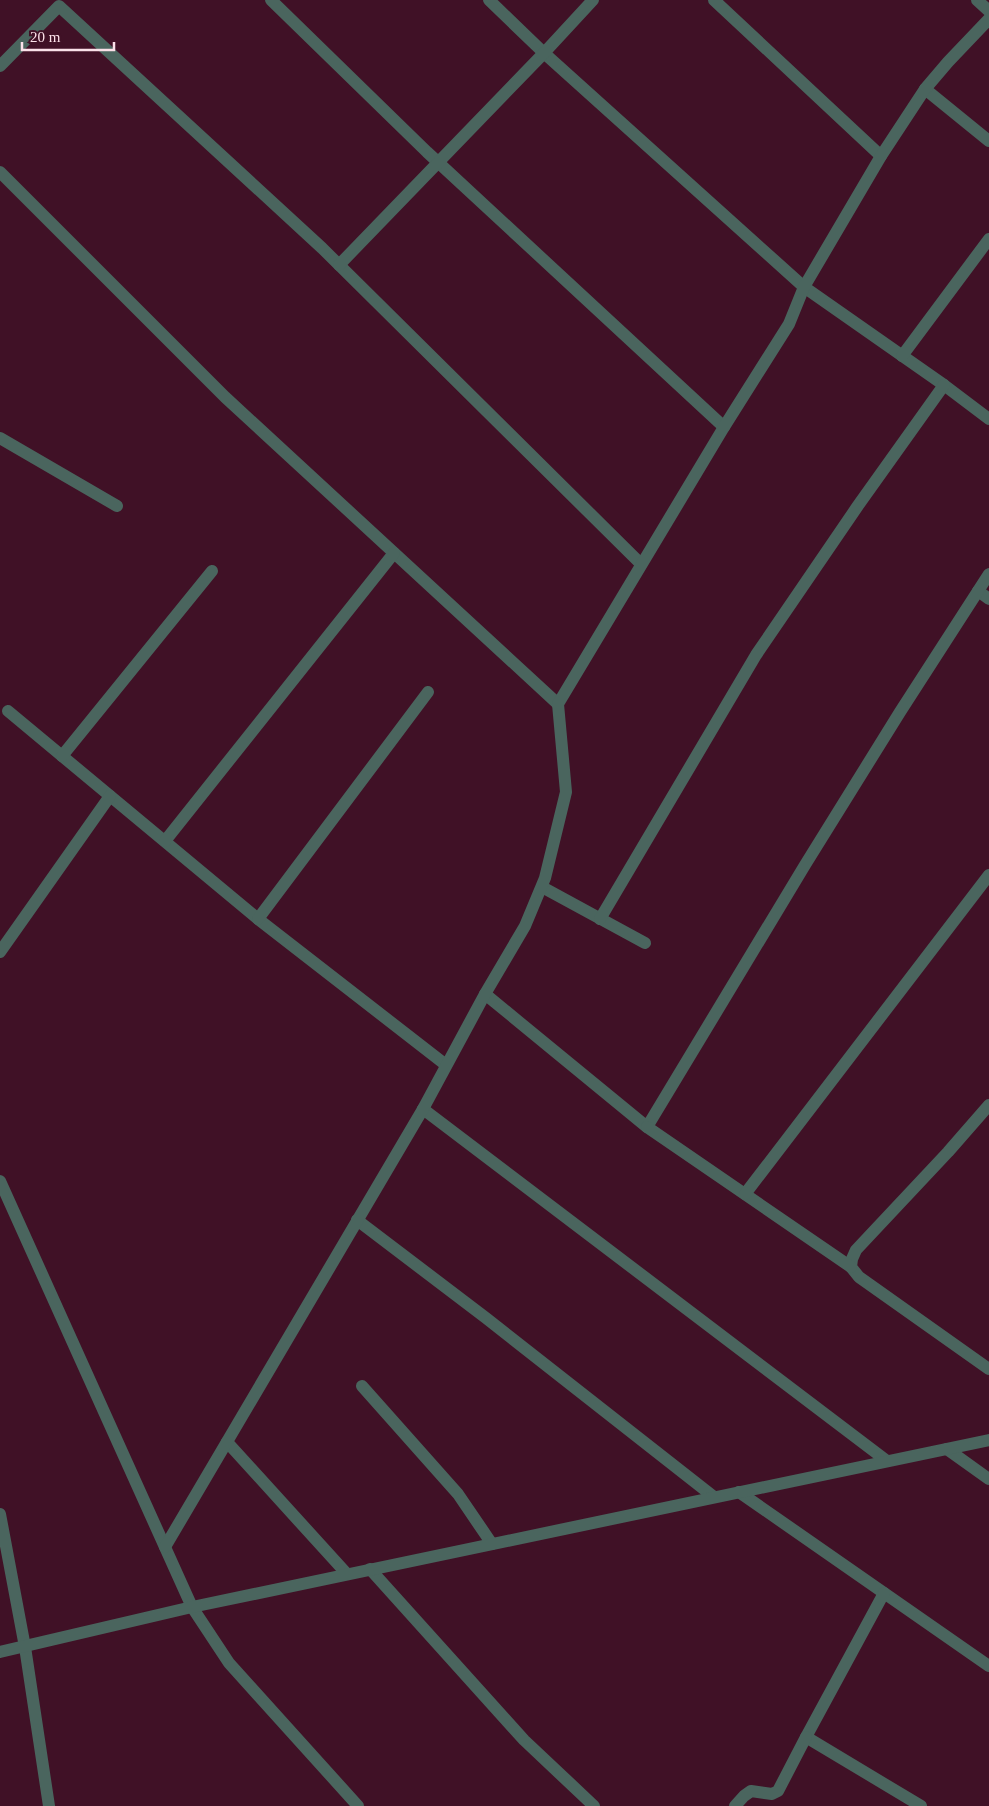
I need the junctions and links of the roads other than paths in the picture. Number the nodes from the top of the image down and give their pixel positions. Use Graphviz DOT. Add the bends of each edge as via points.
graph roads {
  1 [pos="271,0"];
  2 [pos="489,0"];
  3 [pos="593,0"];
  4 [pos="714,0"];
  5 [pos="977,0"];
  6 [pos="59,2"];
  7 [pos="989,10"];
  8 [pos="989,18"];
  9 [pos="544,53"];
  10 [pos="0,66"];
  11 [pos="925,89"];
  12 [pos="989,141"];
  13 [pos="881,156"];
  14 [pos="438,163"];
  15 [pos="0,172"];
  16 [pos="989,239"];
  17 [pos="340,265"];
  18 [pos="804,288"];
  19 [pos="902,356"];
  20 [pos="944,385"];
  21 [pos="989,419"];
  22 [pos="724,427"];
  23 [pos="0,438"];
  24 [pos="117,506"];
  25 [pos="394,553"];
  26 [pos="641,564"];
  27 [pos="212,571"];
  28 [pos="989,574"];
  29 [pos="978,591"];
  30 [pos="989,599"];
  31 [pos="428,692"];
  32 [pos="558,704"];
  33 [pos="8,711"];
  34 [pos="62,756"];
  35 [pos="110,796"];
  36 [pos="165,842"];
  37 [pos="989,875"];
  38 [pos="542,887"];
  39 [pos="258,919"];
  40 [pos="600,919"];
  41 [pos="645,943"];
  42 [pos="0,952"];
  43 [pos="485,994"];
  44 [pos="446,1065"];
  45 [pos="989,1105"];
  46 [pos="423,1109"];
  47 [pos="647,1127"];
  48 [pos="0,1181"];
  49 [pos="745,1194"];
  50 [pos="357,1220"];
  51 [pos="851,1267"];
  52 [pos="989,1369"];
  53 [pos="362,1386"];
  54 [pos="989,1440"];
  55 [pos="226,1442"];
  56 [pos="947,1449"];
  57 [pos="887,1461"];
  58 [pos="989,1479"];
  59 [pos="739,1492"];
  60 [pos="714,1497"];
  61 [pos="0,1514"];
  62 [pos="492,1544"];
  63 [pos="165,1547"];
  64 [pos="370,1569"];
  65 [pos="348,1574"];
  66 [pos="884,1594"];
  67 [pos="192,1607"];
  68 [pos="25,1647"];
  69 [pos="4,1651"];
  70 [pos="989,1666"];
  71 [pos="806,1737"];
  72 [pos="49,1806"];
  73 [pos="358,1806"];
  74 [pos="594,1806"];
  75 [pos="735,1806"];
  76 [pos="921,1806"];
  1 -- 14 [label="street"];
  2 -- 9 [label="street"];
  3 -- 9 [label="street"];
  4 -- 13 [label="street"];
  5 -- 7 [label="street"];
  6 -- 10 [label="street"];
  6 -- 17 [label="street"];
  8 -- 11 [label="street"];
  9 -- 14 [label="street"];
  9 -- 18 [label="street"];
  11 -- 12 [label="street"];
  11 -- 13 [label="street"];
  13 -- 18 [label="street"];
  14 -- 17 [label="street"];
  14 -- 22 [label="street"];
  15 -- 25 [label="street" via="225,397"];
  16 -- 19 [label="street"];
  17 -- 26 [label="street"];
  18 -- 19 [label="street"];
  18 -- 22 [label="street" via="789,324"];
  19 -- 20 [label="street"];
  20 -- 21 [label="street"];
  20 -- 40 [label="street" via="756,655"];
  22 -- 26 [label="street"];
  23 -- 24 [label="street"];
  25 -- 32 [label="street"];
  25 -- 36 [label="street"];
  26 -- 32 [label="street"];
  27 -- 34 [label="street"];
  28 -- 29 [label="street"];
  29 -- 30 [label="street"];
  29 -- 47 [label="street" via="805,865"];
  31 -- 39 [label="street"];
  32 -- 38 [label="street" via="566,792"];
  33 -- 34 [label="street"];
  34 -- 35 [label="street"];
  35 -- 36 [label="street"];
  35 -- 42 [label="street"];
  36 -- 39 [label="street"];
  37 -- 49 [label="street"];
  38 -- 40 [label="street"];
  38 -- 43 [label="street" via="526,926"];
  39 -- 44 [label="street"];
  40 -- 41 [label="street"];
  43 -- 44 [label="street"];
  43 -- 47 [label="street"];
  44 -- 46 [label="street"];
  45 -- 51 [label="street" via="856,1250"];
  46 -- 50 [label="street"];
  46 -- 57 [label="street"];
  47 -- 49 [label="street"];
  48 -- 63 [label="street"];
  49 -- 51 [label="street"];
  50 -- 55 [label="street"];
  50 -- 60 [label="street"];
  51 -- 52 [label="street" via="859,1278"];
  53 -- 62 [label="street" via="458,1494"];
  54 -- 56 [label="street"];
  55 -- 63 [label="street"];
  55 -- 65 [label="street"];
  56 -- 57 [label="street"];
  56 -- 58 [label="street"];
  57 -- 59 [label="street"];
  59 -- 60 [label="street"];
  59 -- 66 [label="street"];
  60 -- 62 [label="street"];
  61 -- 68 [label="street"];
  62 -- 64 [label="street"];
  63 -- 67 [label="street"];
  64 -- 65 [label="street"];
  64 -- 74 [label="street" via="524,1740"];
  65 -- 67 [label="street"];
  66 -- 70 [label="street"];
  66 -- 71 [label="street"];
  67 -- 68 [label="street"];
  67 -- 73 [label="street" via="229,1662"];
  68 -- 69 [label="street"];
  68 -- 72 [label="street"];
  71 -- 75 [label="street" via="778,1791 772,1794 751,1791"];
  71 -- 76 [label="street"];
}
